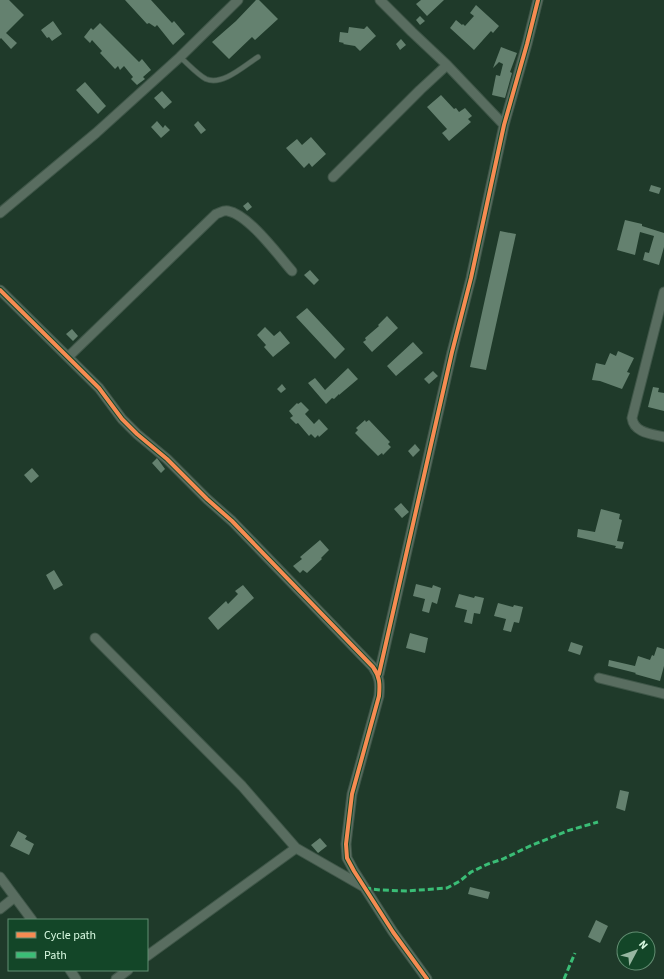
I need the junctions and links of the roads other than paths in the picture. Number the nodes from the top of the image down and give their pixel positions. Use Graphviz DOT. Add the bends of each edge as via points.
graph roads {
  1 [pos="238,0"];
  2 [pos="380,0"];
  3 [pos="538,0"];
  4 [pos="258,56"];
  5 [pos="180,57"];
  6 [pos="448,65"];
  7 [pos="504,125"];
  8 [pos="333,177"];
  9 [pos="0,213"];
  10 [pos="292,271"];
  11 [pos="0,290"];
  12 [pos="664,292"];
  13 [pos="68,357"];
  14 [pos="664,437"];
  15 [pos="95,638"];
  16 [pos="379,674"];
  17 [pos="599,678"];
  18 [pos="664,694"];
  19 [pos="296,848"];
  20 [pos="0,878"];
  21 [pos="365,888"];
  22 [pos="15,897"];
  23 [pos="0,909"];
  24 [pos="31,919"];
  25 [pos="148,955"];
  26 [pos="127,971"];
  27 [pos="116,979"];
  28 [pos="427,979"];
  1 -- 5 [label="street"];
  2 -- 6 [label="street"];
  3 -- 7 [label="street"];
  4 -- 5 [label="lane" via="224,79 212,80 205,78"];
  5 -- 9 [label="street" via="96,133"];
  6 -- 7 [label="street"];
  6 -- 8 [label="street"];
  7 -- 16 [label="street"];
  10 -- 13 [label="street" via="253,227 234,213 222,211"];
  11 -- 13 [label="street"];
  12 -- 14 [label="street" via="632,423 644,432"];
  13 -- 16 [label="street" via="99,388 127,424 232,521"];
  15 -- 19 [label="street" via="242,786"];
  16 -- 21 [label="street" via="378,696 354,787 346,844 347,858"];
  17 -- 18 [label="street"];
  19 -- 21 [label="street"];
  19 -- 25 [label="street"];
  20 -- 22 [label="street"];
  21 -- 28 [label="street"];
  22 -- 23 [label="street"];
  22 -- 24 [label="street"];
  26 -- 27 [label="street"];
}
